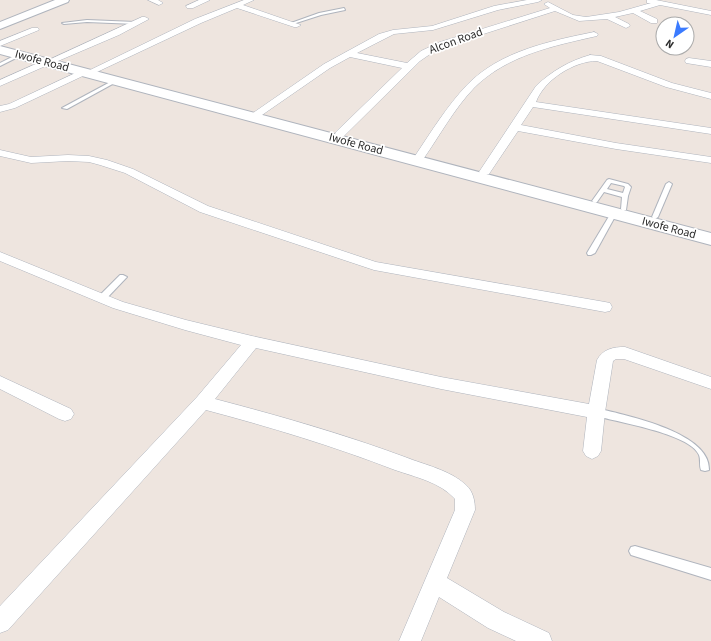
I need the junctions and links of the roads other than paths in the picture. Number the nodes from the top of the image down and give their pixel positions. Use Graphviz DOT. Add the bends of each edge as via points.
graph roads {
  1 [pos="48,0"];
  2 [pos="64,0"];
  3 [pos="206,0"];
  4 [pos="250,0"];
  5 [pos="538,0"];
  6 [pos="543,0"];
  7 [pos="648,0"];
  8 [pos="659,3"];
  9 [pos="235,5"];
  10 [pos="190,6"];
  11 [pos="344,9"];
  12 [pos="555,9"];
  13 [pos="635,11"];
  14 [pos="711,13"];
  15 [pos="606,16"];
  16 [pos="0,19"];
  17 [pos="145,19"];
  18 [pos="654,21"];
  19 [pos="64,23"];
  20 [pos="136,23"];
  21 [pos="295,24"];
  22 [pos="0,26"];
  23 [pos="626,26"];
  24 [pos="35,30"];
  25 [pos="594,34"];
  26 [pos="0,45"];
  27 [pos="0,50"];
  28 [pos="348,54"];
  29 [pos="20,55"];
  30 [pos="51,61"];
  31 [pos="689,61"];
  32 [pos="711,64"];
  33 [pos="0,65"];
  34 [pos="407,66"];
  35 [pos="89,71"];
  36 [pos="116,81"];
  37 [pos="0,84"];
  38 [pos="711,96"];
  39 [pos="530,104"];
  40 [pos="65,108"];
  41 [pos="0,109"];
  42 [pos="258,113"];
  43 [pos="515,127"];
  44 [pos="711,131"];
  45 [pos="340,134"];
  46 [pos="0,153"];
  47 [pos="420,156"];
  48 [pos="711,160"];
  49 [pos="485,172"];
  50 [pos="669,184"];
  51 [pos="599,196"];
  52 [pos="621,206"];
  53 [pos="655,217"];
  54 [pos="711,232"];
  55 [pos="711,239"];
  56 [pos="591,253"];
  57 [pos="0,256"];
  58 [pos="123,277"];
  59 [pos="102,298"];
  60 [pos="605,307"];
  61 [pos="252,342"];
  62 [pos="0,382"];
  63 [pos="711,383"];
  64 [pos="203,402"];
  65 [pos="596,412"];
  66 [pos="65,414"];
  67 [pos="592,451"];
  68 [pos="705,467"];
  69 [pos="635,551"];
  70 [pos="711,574"];
  71 [pos="434,582"];
  72 [pos="0,622"];
  73 [pos="410,641"];
  74 [pos="541,641"];
  1 -- 16 [label="street"];
  2 -- 22 [label="street"];
  3 -- 10 [label="street"];
  4 -- 9 [label="street"];
  5 -- 28 [label="street" via="497,8 433,28 386,34"];
  6 -- 12 [label="street"];
  7 -- 8 [label="street"];
  8 -- 13 [label="street"];
  8 -- 14 [label="street"];
  9 -- 21 [label="street"];
  9 -- 35 [label="street"];
  11 -- 21 [label="lane" via="325,12"];
  12 -- 15 [label="street" via="582,20"];
  12 -- 34 [label="street, Alcon Road" via="436,46"];
  13 -- 15 [label="street"];
  13 -- 18 [label="street"];
  15 -- 23 [label="street"];
  17 -- 20 [label="street"];
  19 -- 20 [label="lane"];
  20 -- 30 [label="street"];
  24 -- 26 [label="street"];
  25 -- 47 [label="street" via="537,49 483,75 464,94"];
  26 -- 30 [label="street, Iwofe Road"];
  27 -- 29 [label="street, Iwofe Road"];
  28 -- 34 [label="street"];
  28 -- 42 [label="street"];
  29 -- 30 [label="street, Iwofe Road"];
  29 -- 33 [label="lane"];
  30 -- 35 [label="street, Iwofe Road"];
  30 -- 37 [label="street"];
  31 -- 32 [label="street"];
  34 -- 45 [label="street, Alcon Road"];
  35 -- 36 [label="street, Iwofe Road"];
  35 -- 41 [label="street"];
  35 -- 42 [label="street, Iwofe Road"];
  36 -- 40 [label="lane"];
  36 -- 52 [label="street, Iwofe Road"];
  38 -- 39 [label="street" via="592,58 572,65 542,84 533,95"];
  39 -- 43 [label="street"];
  39 -- 44 [label="street"];
  42 -- 45 [label="street, Iwofe Road"];
  43 -- 48 [label="street"];
  43 -- 49 [label="street"];
  45 -- 47 [label="street, Iwofe Road"];
  46 -- 60 [label="street" via="31,160 68,158 103,162 129,171 204,208 374,266"];
  47 -- 49 [label="street, Iwofe Road"];
  49 -- 51 [label="street, Iwofe Road"];
  50 -- 53 [label="lane"];
  51 -- 52 [label="street, Iwofe Road"];
  51 -- 52 [label="lane" via="609,182 628,187"];
  52 -- 53 [label="street, Iwofe Road"];
  52 -- 55 [label="street, Iwofe Road"];
  52 -- 56 [label="lane"];
  53 -- 54 [label="street, Iwofe Road"];
  57 -- 59 [label="street"];
  58 -- 59 [label="lane"];
  59 -- 61 [label="street" via="185,325"];
  61 -- 64 [label="street"];
  61 -- 65 [label="street" via="441,383"];
  62 -- 66 [label="street"];
  63 -- 65 [label="street" via="625,354 613,353 605,360"];
  64 -- 71 [label="street" via="356,446 442,480 458,489 465,497 465,510"];
  64 -- 72 [label="street"];
  65 -- 67 [label="street"];
  65 -- 68 [label="lane" via="676,433 695,443 703,452"];
  69 -- 70 [label="lane"];
  71 -- 73 [label="street"];
  71 -- 74 [label="street" via="496,620"];
}
